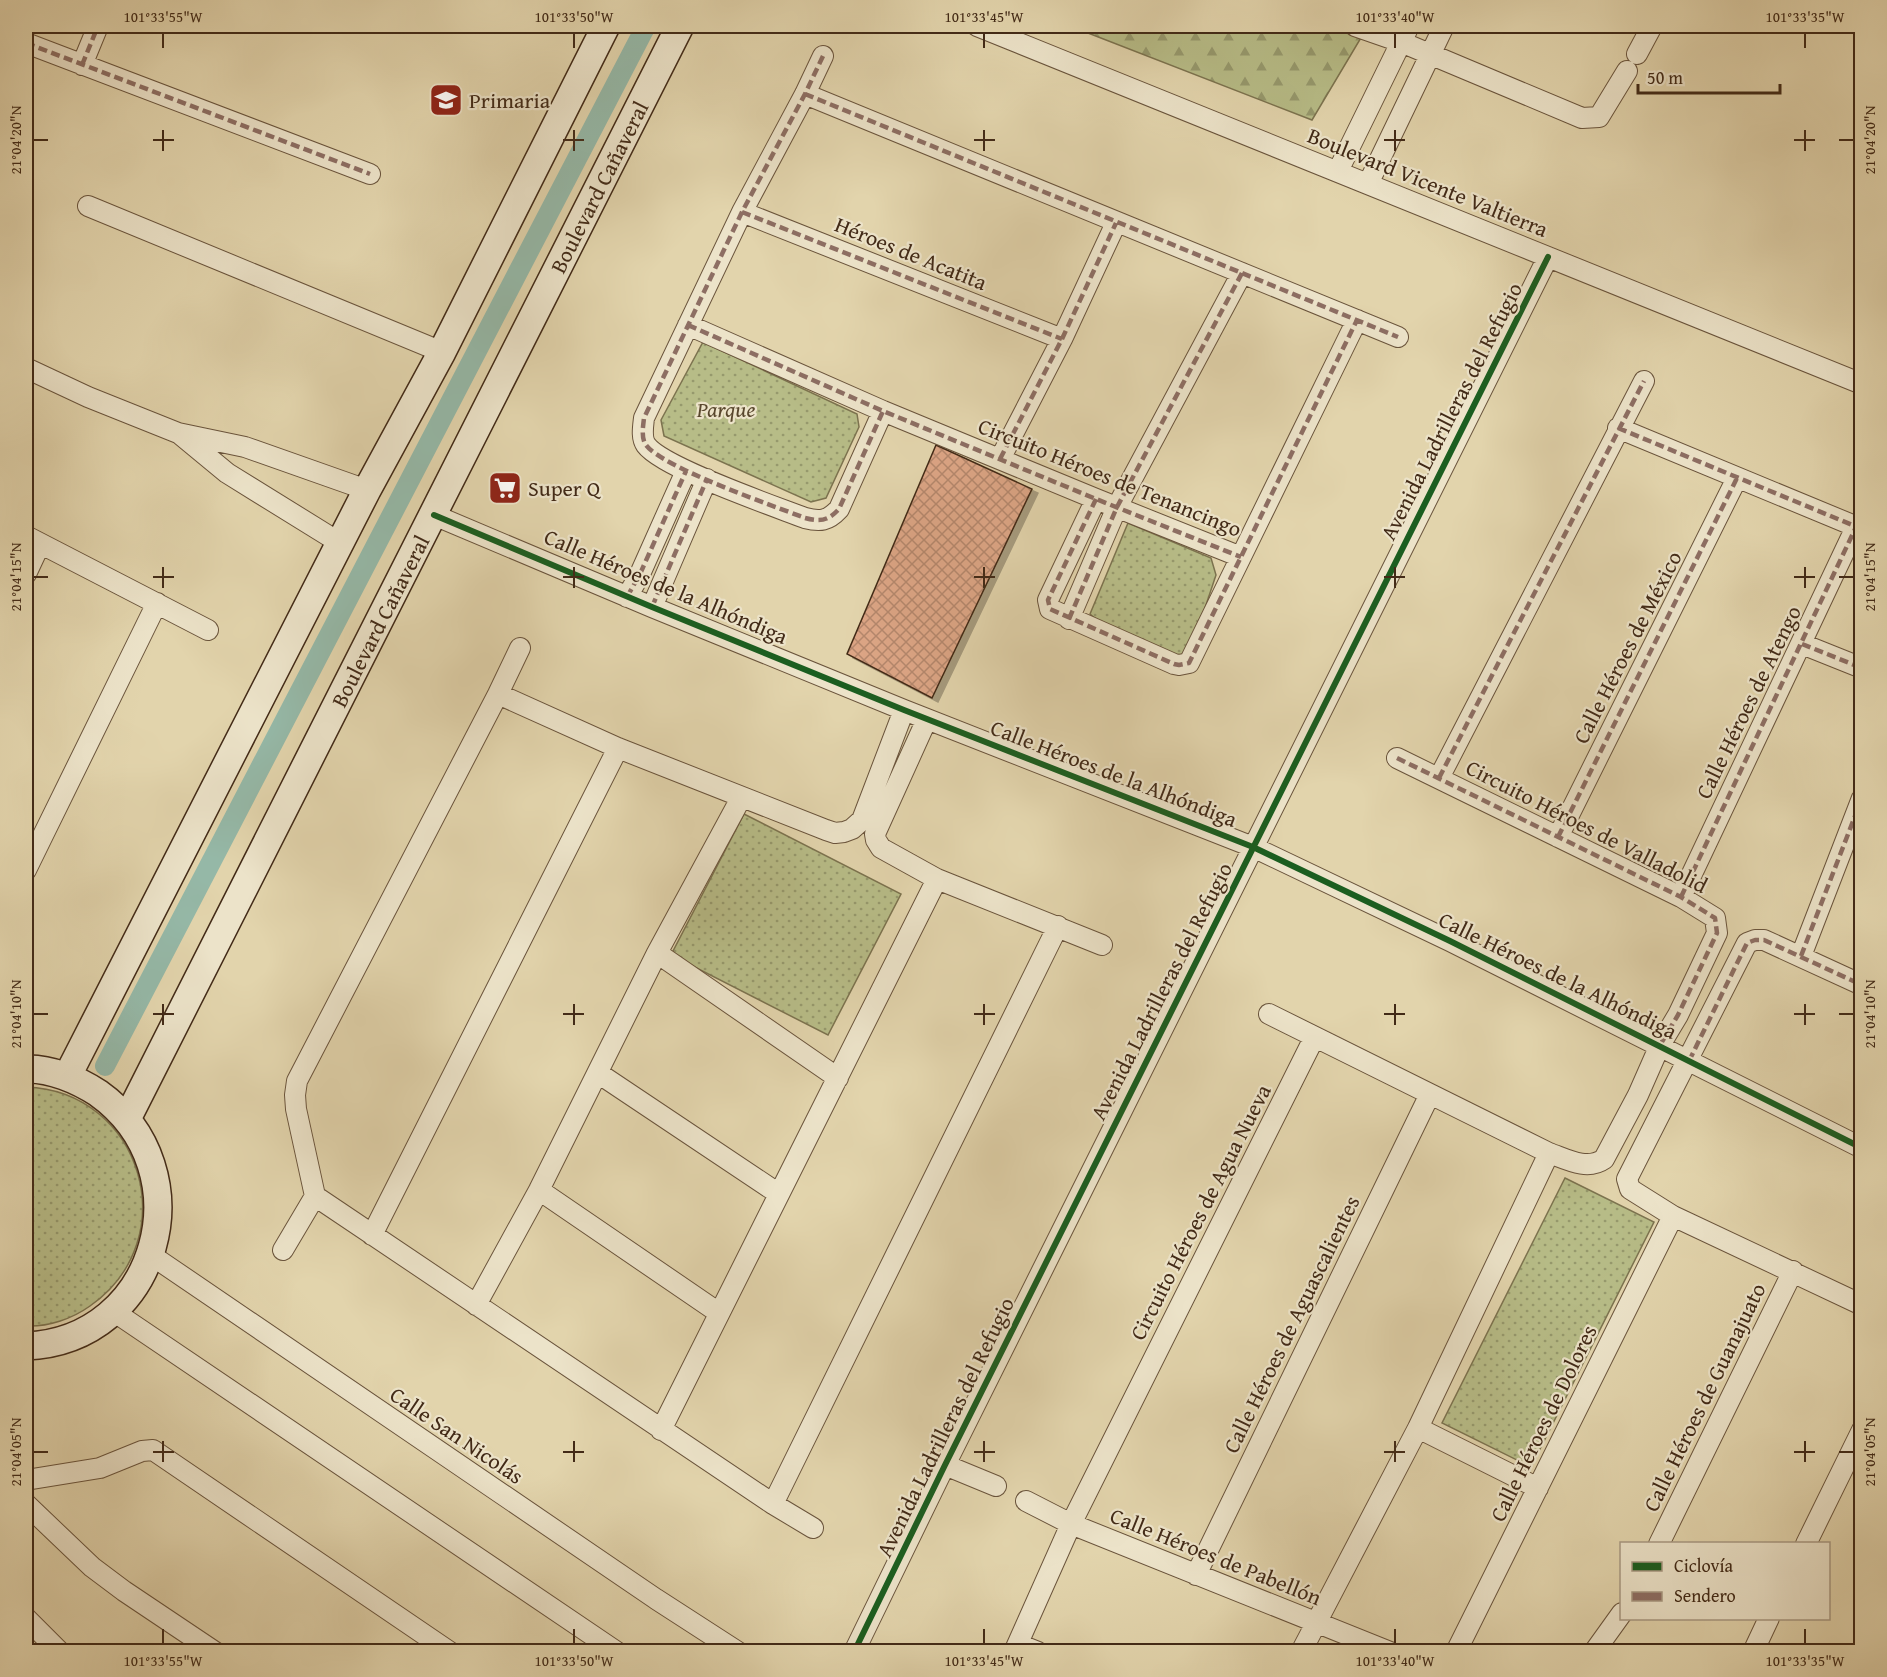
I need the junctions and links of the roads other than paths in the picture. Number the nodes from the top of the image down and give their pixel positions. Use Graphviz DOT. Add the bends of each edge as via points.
graph roads {
  1 [pos="98,26"];
  2 [pos="606,26"];
  3 [pos="680,26"];
  4 [pos="977,26"];
  5 [pos="1355,26"];
  6 [pos="1444,26"];
  7 [pos="1652,26"];
  8 [pos="1405,34"];
  9 [pos="26,43"];
  10 [pos="1637,54"];
  11 [pos="1430,55"];
  12 [pos="823,56"];
  13 [pos="82,65"];
  14 [pos="1627,71"];
  15 [pos="805,94"];
  16 [pos="1338,171"];
  17 [pos="370,174"];
  18 [pos="1368,183"];
  19 [pos="88,206"];
  20 [pos="742,212"];
  21 [pos="1116,223"];
  22 [pos="1548,257"];
  23 [pos="1242,273"];
  24 [pos="1357,320"];
  25 [pos="688,326"];
  26 [pos="1398,338"];
  27 [pos="1062,339"];
  28 [pos="442,352"];
  29 [pos="26,368"];
  30 [pos="1644,381"];
  31 [pos="1862,384"];
  32 [pos="883,411"];
  33 [pos="1618,428"];
  34 [pos="178,434"];
  35 [pos="1000,459"];
  36 [pos="686,471"];
  37 [pos="1737,478"];
  38 [pos="707,479"];
  39 [pos="367,490"];
  40 [pos="1096,499"];
  41 [pos="1117,507"];
  42 [pos="434,515"];
  43 [pos="1859,528"];
  44 [pos="33,540"];
  45 [pos="340,543"];
  46 [pos="1241,556"];
  47 [pos="26,573"];
  48 [pos="627,597"];
  49 [pos="157,603"];
  50 [pos="652,607"];
  51 [pos="1069,619"];
  52 [pos="208,630"];
  53 [pos="1802,644"];
  54 [pos="520,648"];
  55 [pos="1862,668"];
  56 [pos="498,694"];
  57 [pos="904,710"];
  58 [pos="927,719"];
  59 [pos="618,748"];
  60 [pos="1397,758"];
  61 [pos="1439,778"];
  62 [pos="741,798"];
  63 [pos="1862,798"];
  64 [pos="1558,837"];
  65 [pos="1253,848"];
  66 [pos="26,870"];
  67 [pos="937,879"];
  68 [pos="1681,897"];
  69 [pos="1058,926"];
  70 [pos="1102,945"];
  71 [pos="657,952"];
  72 [pos="1802,956"];
  73 [pos="1862,985"];
  74 [pos="1269,1014"];
  75 [pos="1314,1038"];
  76 [pos="1660,1045"];
  77 [pos="1689,1061"];
  78 [pos="26,1069"];
  79 [pos="598,1073"];
  80 [pos="67,1077"];
  81 [pos="838,1078"];
  82 [pos="1430,1094"];
  83 [pos="127,1119"];
  84 [pos="1862,1148"];
  85 [pos="1549,1153"];
  86 [pos="539,1190"];
  87 [pos="779,1194"];
  88 [pos="315,1196"];
  89 [pos="1673,1216"];
  90 [pos="372,1235"];
  91 [pos="283,1250"];
  92 [pos="151,1255"];
  93 [pos="1793,1271"];
  94 [pos="476,1305"];
  95 [pos="1862,1305"];
  96 [pos="113,1311"];
  97 [pos="719,1313"];
  98 [pos="26,1346"];
  99 [pos="1418,1428"];
  100 [pos="661,1430"];
  101 [pos="1862,1430"];
  102 [pos="945,1465"];
  103 [pos="26,1480"];
  104 [pos="996,1485"];
  105 [pos="1538,1488"];
  106 [pos="1026,1501"];
  107 [pos="26,1504"];
  108 [pos="773,1504"];
  109 [pos="1071,1524"];
  110 [pos="813,1528"];
  111 [pos="1660,1542"];
  112 [pos="1807,1542"];
  113 [pos="1196,1575"];
  114 [pos="1620,1616"];
  115 [pos="26,1618"];
  116 [pos="1768,1620"];
  117 [pos="1316,1623"];
  118 [pos="1016,1648"];
  119 [pos="853,1650"];
  120 [pos="60,1652"];
  121 [pos="215,1652"];
  122 [pos="450,1652"];
  123 [pos="617,1652"];
  124 [pos="738,1652"];
  125 [pos="1038,1652"];
  126 [pos="1301,1652"];
  127 [pos="1390,1652"];
  128 [pos="1455,1652"];
  129 [pos="1594,1652"];
  130 [pos="1753,1652"];
  1 -- 13 [label="street"];
  2 -- 28 [label="street"];
  3 -- 42 [label="street, Boulevard Cañaveral"];
  4 -- 16 [label="street, Boulevard Vicente Valtierra"];
  5 -- 8 [label="street"];
  6 -- 11 [label="street"];
  7 -- 10 [label="street"];
  8 -- 11 [label="street"];
  8 -- 16 [label="street"];
  9 -- 13 [label="street"];
  11 -- 14 [label="street" via="1582,118 1599,117"];
  11 -- 18 [label="street"];
  12 -- 15 [label="street"];
  13 -- 17 [label="street"];
  15 -- 20 [label="street"];
  15 -- 21 [label="street"];
  16 -- 18 [label="street, Boulevard Vicente Valtierra"];
  18 -- 22 [label="street, Boulevard Vicente Valtierra"];
  19 -- 28 [label="street"];
  20 -- 25 [label="street"];
  20 -- 27 [label="street, Héroes de Acatita"];
  21 -- 23 [label="street"];
  21 -- 27 [label="street"];
  22 -- 31 [label="street, Boulevard Vicente Valtierra"];
  22 -- 65 [label="street, Avenida Ladrilleras del Refugio"];
  23 -- 24 [label="street"];
  23 -- 41 [label="street"];
  24 -- 26 [label="street"];
  24 -- 46 [label="street, Circuito Héroes de Tenancingo"];
  25 -- 32 [label="street, Circuito Héroes de Tenancingo"];
  25 -- 36 [label="street" via="644,418 643,429 644,440 653,452"];
  27 -- 35 [label="street"];
  28 -- 39 [label="street"];
  29 -- 34 [label="street"];
  30 -- 33 [label="street, Circuito Héroes de Valladolid"];
  32 -- 35 [label="street, Circuito Héroes de Tenancingo"];
  32 -- 38 [label="street" via="838,509 828,520 806,518"];
  33 -- 37 [label="street"];
  33 -- 61 [label="street, Circuito Héroes de Valladolid"];
  34 -- 39 [label="street" via="245,447"];
  34 -- 45 [label="street" via="227,473"];
  35 -- 40 [label="street, Circuito Héroes de Tenancingo"];
  36 -- 38 [label="street"];
  36 -- 48 [label="street"];
  37 -- 43 [label="street"];
  37 -- 64 [label="street, Calle Héroes de México"];
  38 -- 50 [label="street"];
  39 -- 45 [label="street"];
  40 -- 41 [label="street, Circuito Héroes de Tenancingo"];
  40 -- 51 [label="street" via="1047,604"];
  41 -- 46 [label="street, Circuito Héroes de Tenancingo"];
  41 -- 51 [label="street"];
  42 -- 48 [label="street, Calle Héroes de la Alhóndiga"];
  42 -- 83 [label="street, Boulevard Cañaveral"];
  43 -- 53 [label="street, Calle Héroes de Atengo"];
  44 -- 47 [label="street"];
  44 -- 49 [label="street"];
  45 -- 80 [label="street"];
  46 -- 51 [label="street" via="1189,663 1174,664"];
  48 -- 50 [label="street, Calle Héroes de la Alhóndiga"];
  49 -- 52 [label="street"];
  49 -- 66 [label="street"];
  50 -- 57 [label="street, Calle Héroes de la Alhóndiga"];
  53 -- 55 [label="street"];
  53 -- 68 [label="street, Calle Héroes de Atengo"];
  54 -- 56 [label="street"];
  56 -- 59 [label="street"];
  56 -- 88 [label="street" via="297,1081 296,1109"];
  57 -- 58 [label="street, Calle Héroes de la Alhóndiga"];
  57 -- 62 [label="street" via="862,820 852,830 835,833"];
  58 -- 65 [label="street, Calle Héroes de la Alhóndiga"];
  58 -- 67 [label="street" via="876,840 880,848"];
  59 -- 62 [label="street"];
  59 -- 90 [label="street"];
  60 -- 61 [label="street, Circuito Héroes de Valladolid"];
  61 -- 64 [label="street, Circuito Héroes de Valladolid"];
  62 -- 71 [label="street"];
  63 -- 72 [label="street"];
  64 -- 68 [label="street, Circuito Héroes de Valladolid"];
  65 -- 76 [label="street, Calle Héroes de la Alhóndiga"];
  65 -- 102 [label="street, Avenida Ladrilleras del Refugio"];
  67 -- 69 [label="street"];
  67 -- 81 [label="street"];
  68 -- 76 [label="street, Circuito Héroes de Valladolid" via="1715,918 1717,933"];
  69 -- 70 [label="street"];
  69 -- 108 [label="street"];
  71 -- 79 [label="street"];
  71 -- 81 [label="street"];
  72 -- 73 [label="street"];
  72 -- 77 [label="street" via="1764,940 1747,944"];
  74 -- 75 [label="street"];
  75 -- 82 [label="street"];
  75 -- 109 [label="street, Circuito Héroes de Agua Nueva"];
  76 -- 77 [label="street, Calle Héroes de la Alhóndiga"];
  76 -- 85 [label="street" via="1604,1159 1598,1164 1579,1164"];
  77 -- 84 [label="street, Calle Héroes de la Alhóndiga"];
  77 -- 89 [label="street" via="1628,1179 1629,1189"];
  78 -- 80 [label="street"];
  79 -- 86 [label="street"];
  79 -- 87 [label="street"];
  80 -- 83 [label="street" via="110,1101"];
  81 -- 87 [label="street"];
  82 -- 85 [label="street"];
  82 -- 113 [label="street, Calle Héroes de Aguascalientes"];
  83 -- 92 [label="street" via="154,1170 158,1227"];
  85 -- 99 [label="street"];
  86 -- 94 [label="street"];
  86 -- 97 [label="street"];
  87 -- 97 [label="street"];
  88 -- 90 [label="street"];
  88 -- 91 [label="street"];
  89 -- 93 [label="street"];
  89 -- 105 [label="street, Calle Héroes de Dolores"];
  90 -- 94 [label="street"];
  92 -- 96 [label="street" via="134,1288"];
  92 -- 124 [label="street, Calle San Nicolás"];
  93 -- 95 [label="street"];
  93 -- 111 [label="street, Calle Héroes de Guanajuato"];
  94 -- 100 [label="street"];
  96 -- 98 [label="street" via="81,1333 44,1345"];
  96 -- 123 [label="street"];
  97 -- 100 [label="street"];
  99 -- 105 [label="street"];
  99 -- 117 [label="street"];
  100 -- 108 [label="street"];
  101 -- 112 [label="street"];
  102 -- 104 [label="street"];
  102 -- 119 [label="street, Avenida Ladrilleras del Refugio"];
  103 -- 122 [label="street" via="100,1468 153,1450"];
  105 -- 128 [label="street, Calle Héroes de Dolores"];
  106 -- 109 [label="street, Calle Héroes de Pabellón"];
  107 -- 121 [label="street" via="92,1567"];
  108 -- 110 [label="street"];
  109 -- 113 [label="street, Calle Héroes de Pabellón"];
  109 -- 118 [label="street, Circuito Héroes de Agua Nueva"];
  113 -- 117 [label="street, Calle Héroes de Pabellón"];
  114 -- 129 [label="street"];
  115 -- 120 [label="street"];
  116 -- 130 [label="street"];
  117 -- 126 [label="street"];
  117 -- 127 [label="street, Calle Héroes de Pabellón"];
  118 -- 125 [label="street, Circuito Héroes de Agua Nueva"];
}
